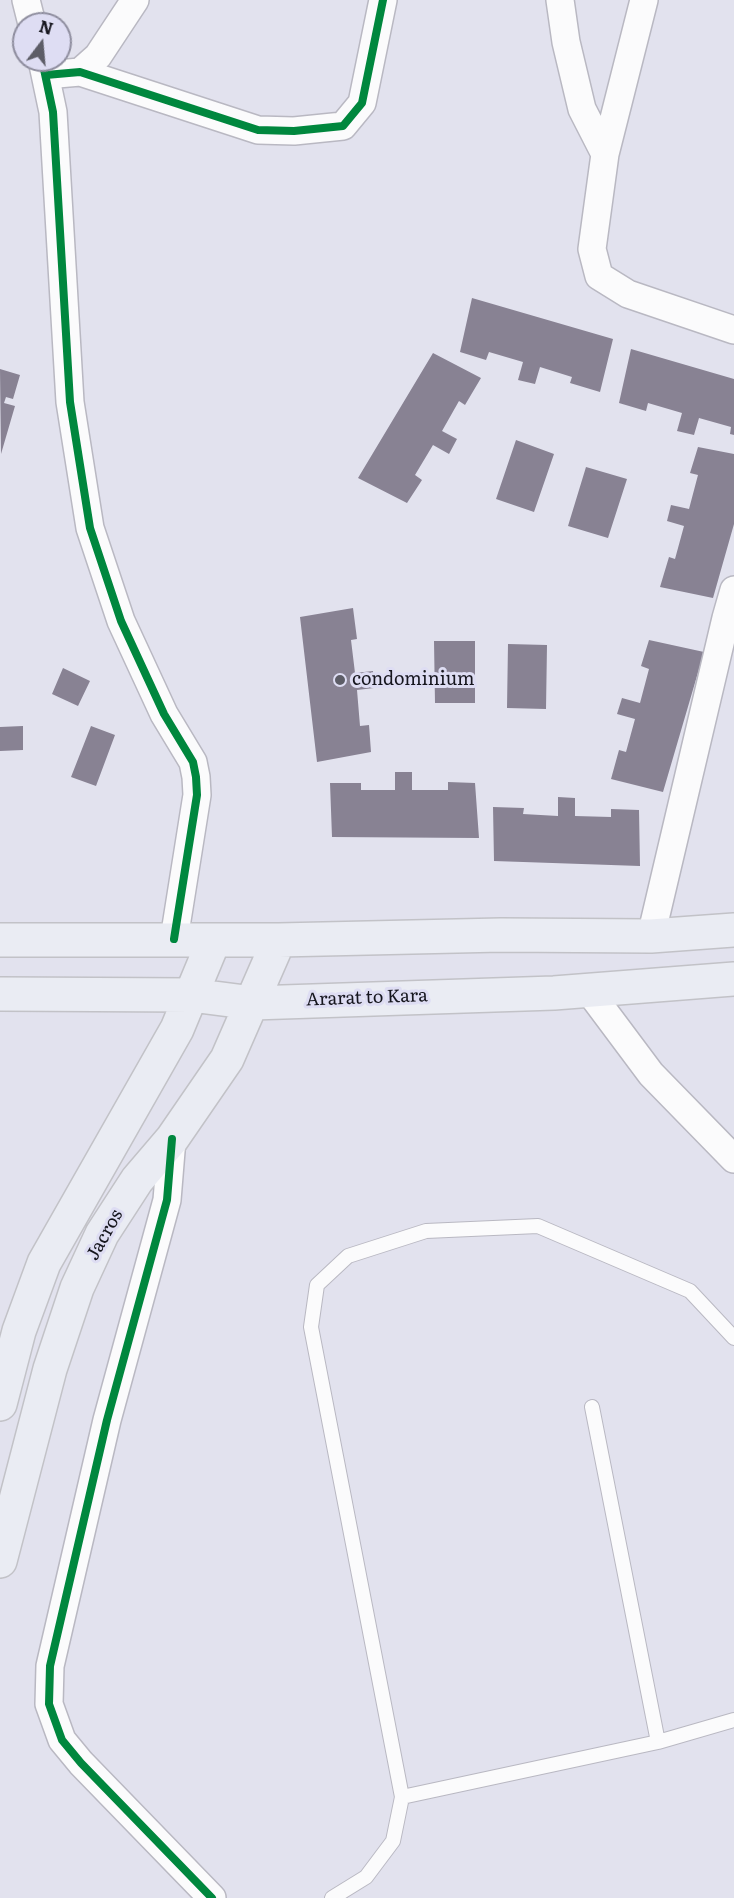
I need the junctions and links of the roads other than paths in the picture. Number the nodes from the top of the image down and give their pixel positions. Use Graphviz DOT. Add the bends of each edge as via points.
graph roads {
  1 [pos="135,0"];
  2 [pos="383,0"];
  3 [pos="560,0"];
  4 [pos="644,0"];
  5 [pos="72,71"];
  6 [pos="45,72"];
  7 [pos="80,72"];
  8 [pos="605,154"];
  9 [pos="734,330"];
  10 [pos="734,590"];
  11 [pos="734,930"];
  12 [pos="651,936"];
  13 [pos="174,939"];
  14 [pos="0,940"];
  15 [pos="214,940"];
  16 [pos="279,940"];
  17 [pos="734,979"];
  18 [pos="589,991"];
  19 [pos="0,994"];
  20 [pos="191,995"];
  21 [pos="253,1002"];
  22 [pos="172,1139"];
  23 [pos="734,1159"];
  24 [pos="734,1338"];
  25 [pos="0,1404"];
  26 [pos="592,1407"];
  27 [pos="0,1562"];
  28 [pos="734,1720"];
  29 [pos="658,1742"];
  30 [pos="402,1797"];
  31 [pos="212,1898"];
  32 [pos="332,1898"];
  1 -- 7 [label="street" via="98,56"];
  2 -- 7 [label="street" via="362,103 343,126 258,130"];
  3 -- 8 [label="street" via="582,109"];
  4 -- 8 [label="street"];
  5 -- 7 [label="street"];
  6 -- 13 [label="street" via="53,112 70,402 90,528 121,621 164,714 193,762 196,777 197,795"];
  8 -- 9 [label="street" via="592,249 599,276 628,294"];
  10 -- 12 [label="street"];
  11 -- 12 [label="main road"];
  12 -- 16 [label="main road"];
  13 -- 14 [label="main road"];
  13 -- 15 [label="main road"];
  15 -- 16 [label="main road"];
  15 -- 20 [label="main road"];
  16 -- 21 [label="main road, Jacros"];
  17 -- 18 [label="main road, Ararat to Kara"];
  18 -- 21 [label="main road, Ararat to Kara"];
  18 -- 23 [label="street" via="651,1074"];
  19 -- 20 [label="main road, Ararat to Kara"];
  20 -- 21 [label="main road, Ararat to Kara"];
  20 -- 25 [label="main road" via="177,1029 44,1263 19,1331"];
  21 -- 22 [label="main road, Jacros" via="227,1059"];
  22 -- 27 [label="main road, Jacros" via="136,1180 102,1234 78,1288 50,1369"];
  22 -- 31 [label="street" via="167,1200 105,1431 50,1666 49,1704 62,1740 81,1763"];
  24 -- 30 [label="lane" via="690,1291 538,1226 426,1231 348,1256 317,1285 311,1328"];
  26 -- 29 [label="lane"];
  28 -- 29 [label="lane"];
  29 -- 30 [label="lane"];
  30 -- 32 [label="lane" via="393,1841 366,1877"];
}
